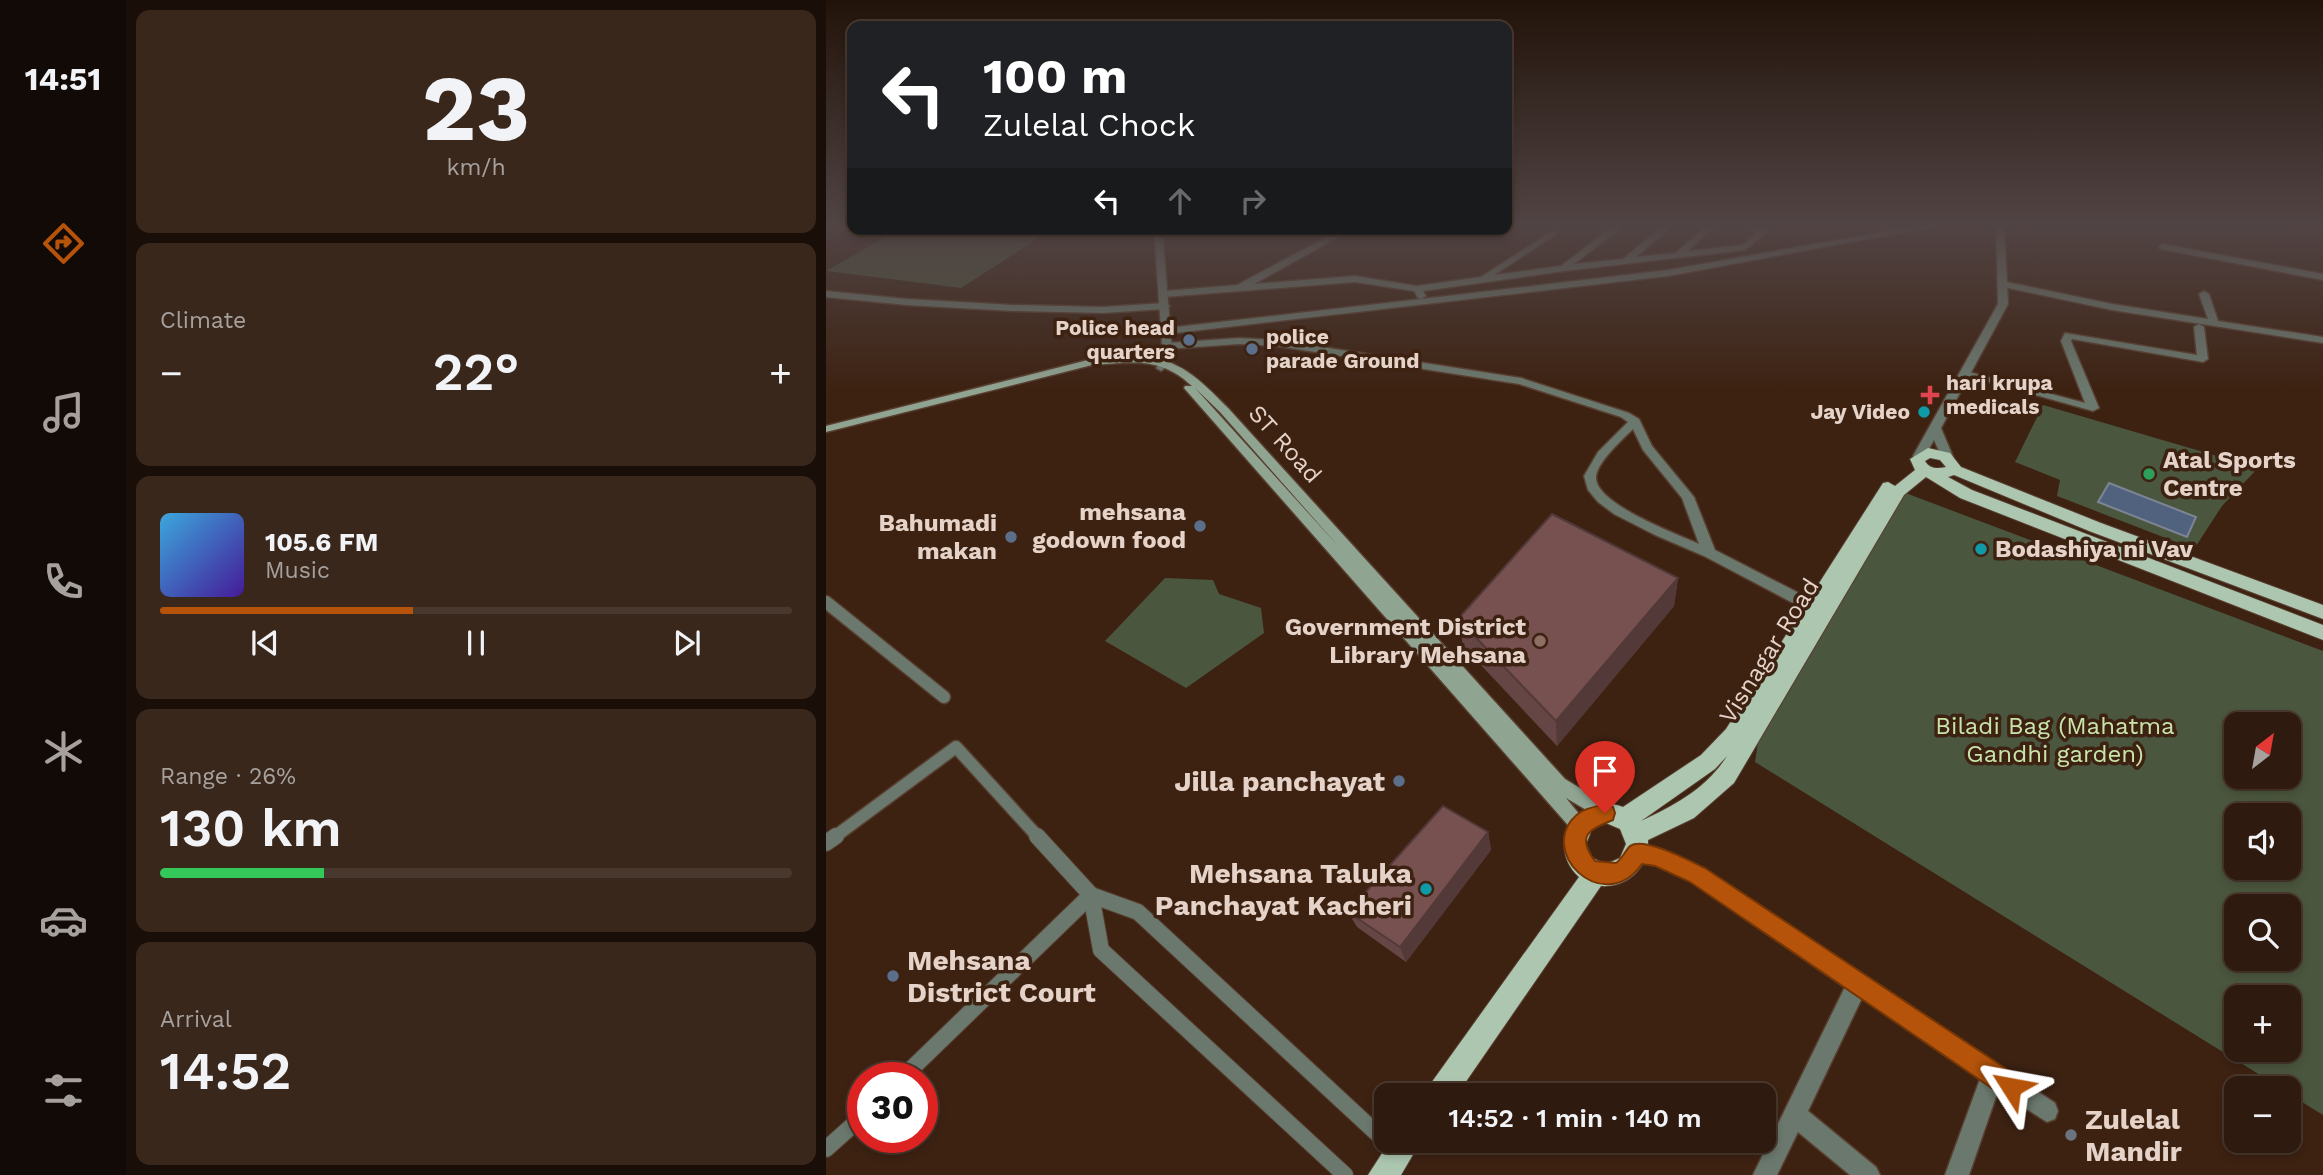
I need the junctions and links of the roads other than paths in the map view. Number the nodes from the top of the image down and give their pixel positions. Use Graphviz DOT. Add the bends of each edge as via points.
graph roads {
  1 [pos="1163,279"];
  2 [pos="1256,279"];
  3 [pos="1489,279"];
  4 [pos="1618,279"];
  5 [pos="2002,279"];
  6 [pos="1481,280"];
  7 [pos="2002,284"];
  8 [pos="1239,288"];
  9 [pos="826,294"];
  10 [pos="1164,294"];
  11 [pos="2204,294"];
  12 [pos="1165,306"];
  13 [pos="2214,323"];
  14 [pos="2199,327"];
  15 [pos="1167,331"];
  16 [pos="2323,340"];
  17 [pos="1167,346"];
  18 [pos="1164,364"];
  19 [pos="1965,374"];
  20 [pos="1635,421"];
  21 [pos="1935,428"];
  22 [pos="826,429"];
  23 [pos="826,438"];
  24 [pos="1951,464"];
  25 [pos="1923,466"];
  26 [pos="1709,553"];
  27 [pos="826,602"];
  28 [pos="1820,610"];
  29 [pos="2323,612"];
  30 [pos="2323,633"];
  31 [pos="944,696"];
  32 [pos="1580,826"];
  33 [pos="1626,830"];
  34 [pos="826,843"];
  35 [pos="1596,873"];
  36 [pos="1091,895"];
  37 [pos="1858,983"];
  38 [pos="919,1062"];
  39 [pos="1993,1074"];
  40 [pos="1448,1083"];
  41 [pos="2047,1111"];
  42 [pos="1794,1114"];
  43 [pos="847,1130"];
  44 [pos="826,1149"];
  45 [pos="1396,1156"];
  46 [pos="1345,1175"];
  47 [pos="1765,1175"];
  48 [pos="1868,1175"];
  49 [pos="1957,1175"];
  1 -- 10 [label="street"];
  2 -- 8 [label="street"];
  3 -- 6 [label="street"];
  4 -- 15 [label="street"];
  5 -- 7 [label="street"];
  6 -- 8 [label="street" via="1419,293 1355,279"];
  7 -- 13 [label="street"];
  7 -- 19 [label="street" via="2003,304"];
  8 -- 10 [label="street"];
  9 -- 12 [label="street" via="980,309 1105,312"];
  10 -- 12 [label="street"];
  11 -- 13 [label="street"];
  12 -- 15 [label="street"];
  13 -- 16 [label="street"];
  14 -- 19 [label="street" via="2203,359 2068,335 2066,341 2093,408"];
  15 -- 17 [label="street"];
  17 -- 18 [label="street"];
  17 -- 20 [label="street" via="1277,343 1521,381"];
  18 -- 22 [label="main road" via="1137,358 1092,362"];
  18 -- 23 [label="main road" via="1093,369"];
  18 -- 32 [label="main road, ST Road"];
  18 -- 33 [label="main road, ST Road" via="1186,373 1224,410 1559,784"];
  19 -- 21 [label="street"];
  20 -- 26 [label="street" via="1647,447 1688,497"];
  20 -- 26 [label="street" via="1597,462 1591,484 1614,509"];
  21 -- 24 [label="street"];
  21 -- 25 [label="street"];
  24 -- 25 [label="main road" via="1945,474"];
  24 -- 29 [label="main road" via="2095,527"];
  25 -- 28 [label="main road, Visnagar Road" via="1898,492"];
  25 -- 30 [label="main road" via="1966,494"];
  26 -- 28 [label="street"];
  27 -- 31 [label="lane"];
  28 -- 33 [label="main road" via="1733,735 1708,762"];
  28 -- 33 [label="main road, Visnagar Road" via="1726,776 1686,811"];
  32 -- 33 [label="main road" via="1587,819"];
  32 -- 35 [label="main road" via="1575,834 1576,852"];
  33 -- 35 [label="main road" via="1626,869 1617,874"];
  33 -- 37 [label="street" via="1657,857 1697,875"];
  34 -- 36 [label="lane" via="956,747"];
  35 -- 40 [label="main road"];
  36 -- 38 [label="lane"];
  36 -- 45 [label="lane" via="1138,912"];
  36 -- 46 [label="lane" via="1101,950"];
  37 -- 39 [label="street"];
  37 -- 42 [label="street"];
  39 -- 41 [label="street"];
  39 -- 49 [label="street"];
  42 -- 47 [label="street"];
  42 -- 48 [label="street"];
  43 -- 44 [label="lane"];
}
